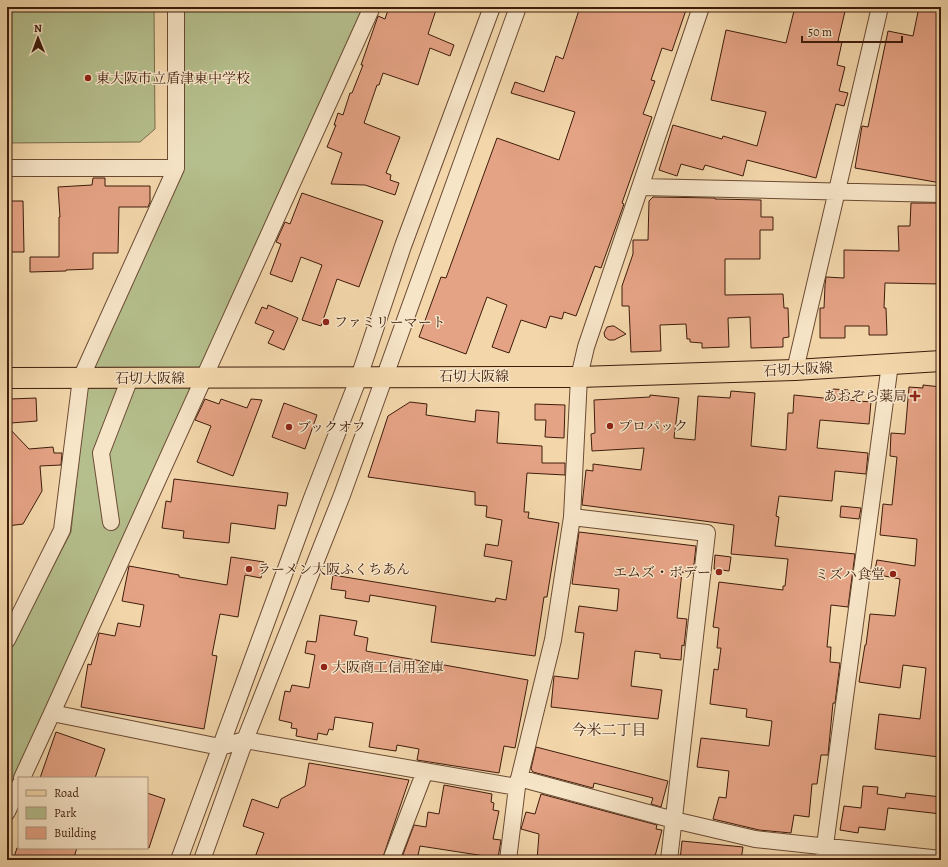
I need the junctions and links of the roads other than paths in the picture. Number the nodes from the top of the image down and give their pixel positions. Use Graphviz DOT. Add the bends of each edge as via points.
graph roads {
  1 [pos="176,7"];
  2 [pos="372,7"];
  3 [pos="492,7"];
  4 [pos="518,7"];
  5 [pos="701,7"];
  6 [pos="880,7"];
  7 [pos="7,168"];
  8 [pos="176,168"];
  9 [pos="641,187"];
  10 [pos="837,192"];
  11 [pos="941,194"];
  12 [pos="941,361"];
  13 [pos="890,364"];
  14 [pos="795,370"];
  15 [pos="384,376"];
  16 [pos="579,376"];
  17 [pos="359,377"];
  18 [pos="7,378"];
  19 [pos="81,378"];
  20 [pos="130,378"];
  21 [pos="204,378"];
  22 [pos="572,517"];
  23 [pos="111,522"];
  24 [pos="7,640"];
  25 [pos="52,713"];
  26 [pos="245,740"];
  27 [pos="220,747"];
  28 [pos="424,771"];
  29 [pos="22,777"];
  30 [pos="518,782"];
  31 [pos="18,788"];
  32 [pos="7,812"];
  33 [pos="674,820"];
  34 [pos="824,854"];
  35 [pos="941,859"];
  36 [pos="179,860"];
  37 [pos="202,860"];
  38 [pos="391,860"];
  39 [pos="508,860"];
  40 [pos="669,860"];
  1 -- 8 [label="street"];
  2 -- 21 [label="street"];
  3 -- 17 [label="street" via="403,246"];
  4 -- 15 [label="street"];
  5 -- 9 [label="street"];
  6 -- 10 [label="street"];
  7 -- 8 [label="street"];
  8 -- 19 [label="street"];
  9 -- 10 [label="street"];
  9 -- 16 [label="street" via="586,347"];
  10 -- 11 [label="street"];
  10 -- 14 [label="street"];
  12 -- 13 [label="main road, 石切大阪線"];
  13 -- 14 [label="main road, 石切大阪線"];
  13 -- 34 [label="street"];
  14 -- 16 [label="main road, 石切大阪線"];
  15 -- 16 [label="main road, 石切大阪線"];
  15 -- 17 [label="main road, 石切大阪線"];
  15 -- 26 [label="street" via="339,503"];
  16 -- 22 [label="street"];
  17 -- 21 [label="main road, 石切大阪線"];
  17 -- 27 [label="street"];
  18 -- 19 [label="main road, 石切大阪線"];
  19 -- 20 [label="main road, 石切大阪線"];
  19 -- 24 [label="street" via="62,530"];
  20 -- 21 [label="main road, 石切大阪線"];
  20 -- 23 [label="street" via="101,453"];
  21 -- 25 [label="street"];
  22 -- 30 [label="street" via="553,640"];
  22 -- 33 [label="street" via="707,533"];
  25 -- 27 [label="street"];
  25 -- 29 [label="street"];
  26 -- 27 [label="street"];
  26 -- 28 [label="street"];
  26 -- 37 [label="street"];
  27 -- 36 [label="street"];
  28 -- 30 [label="street"];
  28 -- 38 [label="street"];
  30 -- 33 [label="street"];
  30 -- 39 [label="street"];
  31 -- 32 [label="street"];
  33 -- 34 [label="street"];
  33 -- 40 [label="street"];
  34 -- 35 [label="street"];
}
